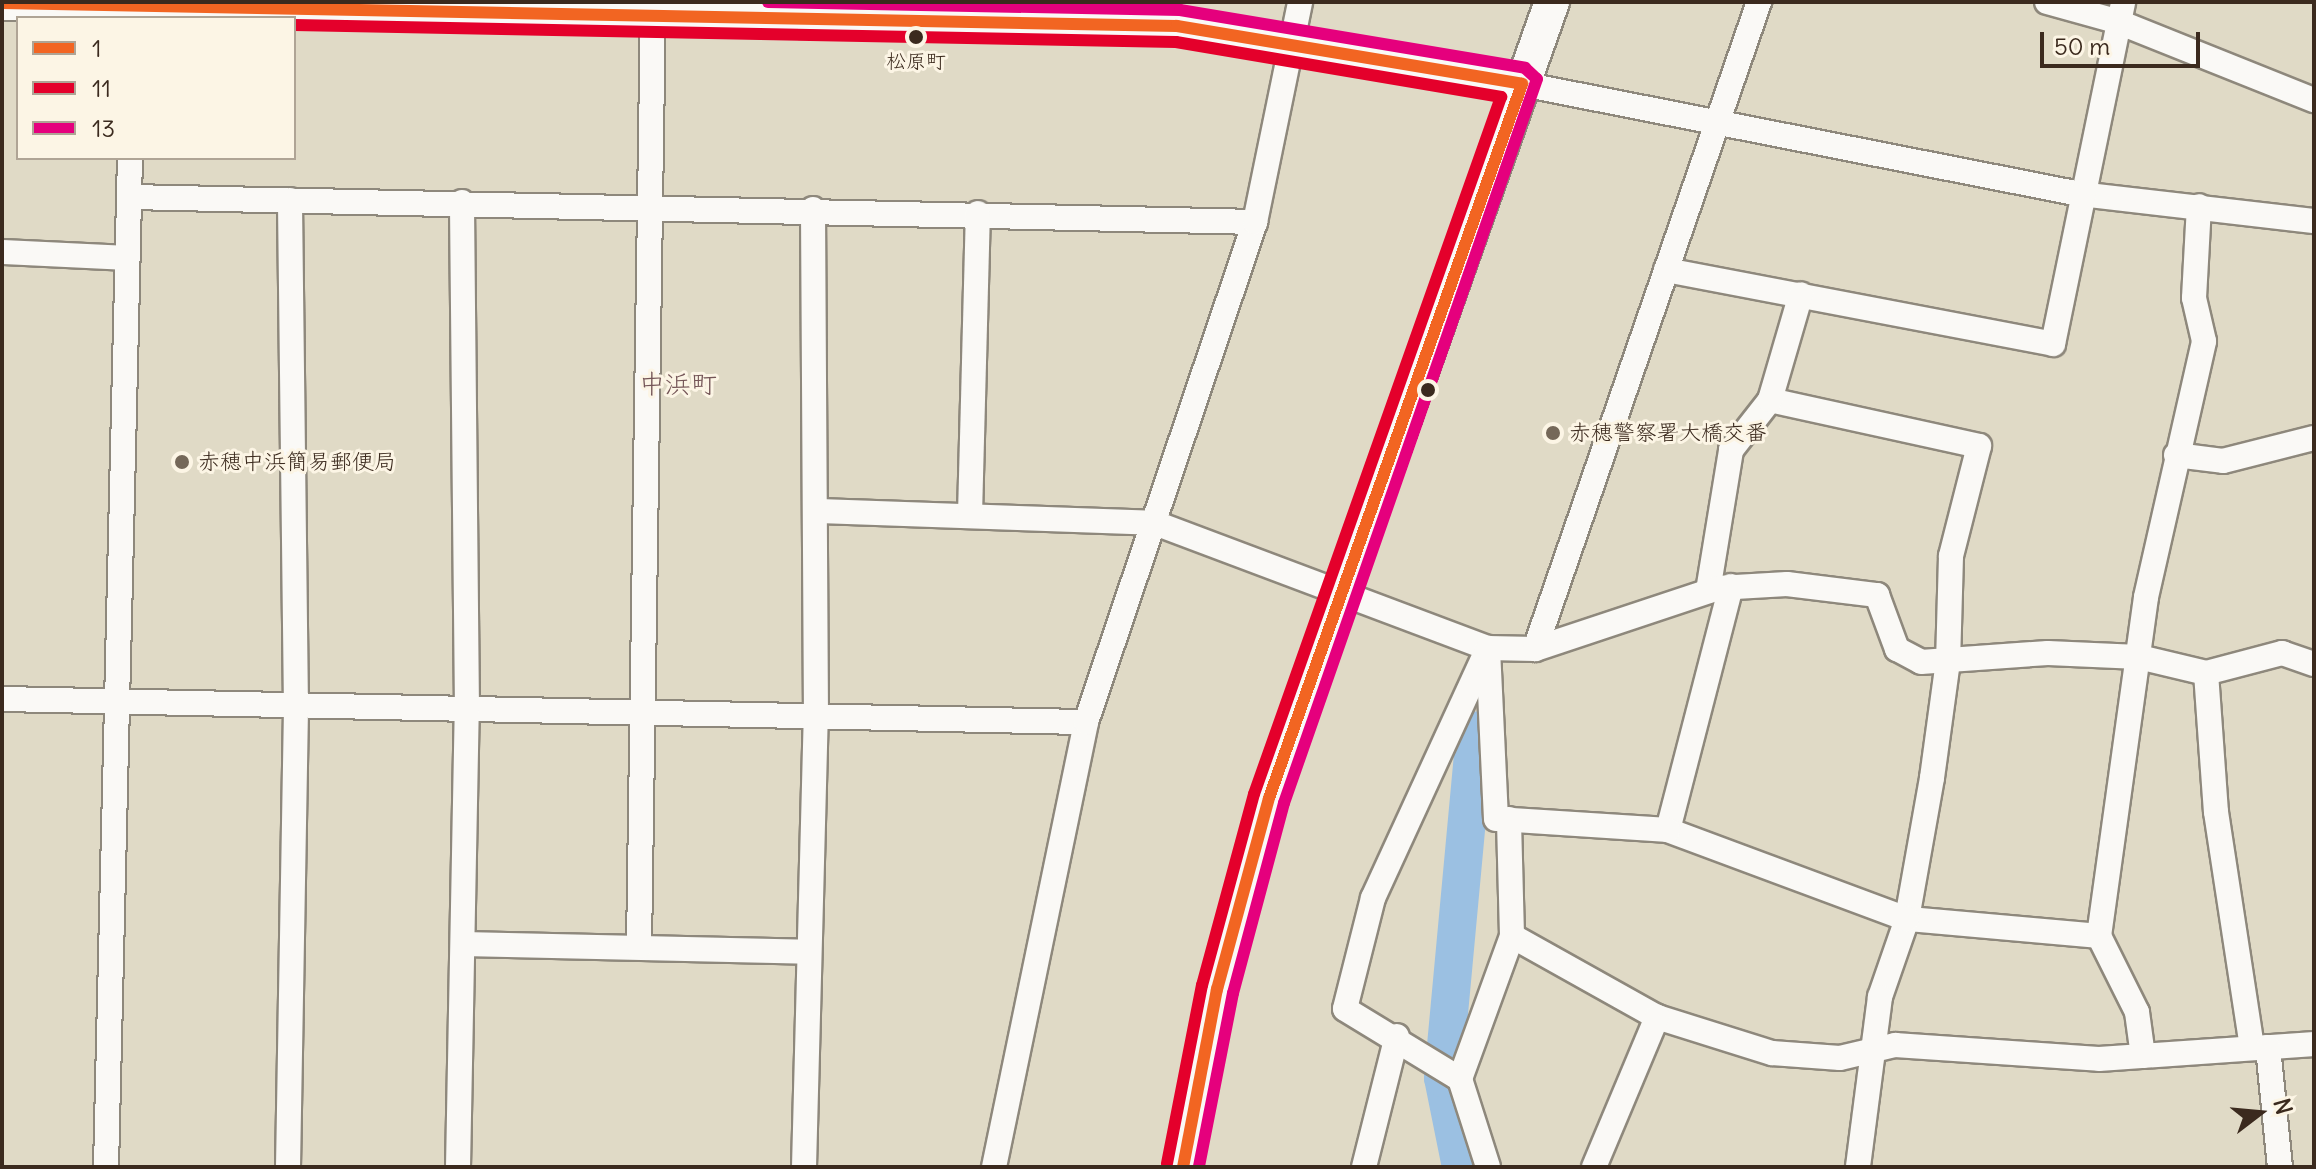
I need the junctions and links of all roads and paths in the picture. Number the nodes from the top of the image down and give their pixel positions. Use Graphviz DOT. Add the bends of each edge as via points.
graph roads {
  1 [pos="1300,2"];
  2 [pos="1552,2"];
  3 [pos="1759,2"];
  4 [pos="2047,2"];
  5 [pos="2,3"];
  6 [pos="653,7"];
  7 [pos="133,8"];
  8 [pos="2120,11"];
  9 [pos="1293,41"];
  10 [pos="1522,84"];
  11 [pos="2314,100"];
  12 [pos="1719,123"];
  13 [pos="130,160"];
  14 [pos="2080,194"];
  15 [pos="130,197"];
  16 [pos="290,200"];
  17 [pos="462,202"];
  18 [pos="2199,206"];
  19 [pos="649,207"];
  20 [pos="813,209"];
  21 [pos="978,213"];
  22 [pos="2314,221"];
  23 [pos="1255,222"];
  24 [pos="2,252"];
  25 [pos="127,258"];
  26 [pos="1666,270"];
  27 [pos="1801,294"];
  28 [pos="1770,400"];
  29 [pos="2314,438"];
  30 [pos="2176,455"];
  31 [pos="817,511"];
  32 [pos="970,515"];
  33 [pos="1155,523"];
  34 [pos="1720,588"];
  35 [pos="1344,590"];
  36 [pos="1488,648"];
  37 [pos="1535,649"];
  38 [pos="2139,657"];
  39 [pos="1948,661"];
  40 [pos="2314,664"];
  41 [pos="2206,673"];
  42 [pos="2,699"];
  43 [pos="121,703"];
  44 [pos="296,709"];
  45 [pos="467,709"];
  46 [pos="640,714"];
  47 [pos="816,716"];
  48 [pos="1086,722"];
  49 [pos="1509,819"];
  50 [pos="1668,830"];
  51 [pos="1907,919"];
  52 [pos="1512,936"];
  53 [pos="2099,936"];
  54 [pos="464,944"];
  55 [pos="639,947"];
  56 [pos="807,952"];
  57 [pos="1657,1017"];
  58 [pos="1397,1036"];
  59 [pos="2314,1044"];
  60 [pos="2260,1046"];
  61 [pos="1874,1051"];
  62 [pos="2143,1056"];
  63 [pos="1460,1079"];
  64 [pos="106,1167"];
  65 [pos="288,1167"];
  66 [pos="458,1167"];
  67 [pos="804,1167"];
  68 [pos="994,1167"];
  69 [pos="1183,1167"];
  70 [pos="1364,1167"];
  71 [pos="1488,1167"];
  72 [pos="1594,1167"];
  73 [pos="1858,1167"];
  74 [pos="2280,1167"];
  1 -- 9 [label="street"];
  2 -- 10 [label="street"];
  3 -- 12 [label="street"];
  4 -- 8 [label="street"];
  5 -- 7 [label="street"];
  6 -- 7 [label="street"];
  6 -- 9 [label="street" via="1177,26"];
  6 -- 19 [label="street"];
  8 -- 11 [label="street"];
  8 -- 14 [label="street"];
  9 -- 10 [label="street"];
  9 -- 23 [label="street"];
  10 -- 12 [label="street"];
  10 -- 35 [label="street"];
  12 -- 14 [label="street"];
  12 -- 26 [label="street"];
  13 -- 15 [label="street"];
  14 -- 18 [label="street"];
  14 -- 27 [label="street" via="2053,344"];
  15 -- 16 [label="street"];
  15 -- 25 [label="street"];
  16 -- 17 [label="street"];
  16 -- 44 [label="street"];
  17 -- 19 [label="street"];
  17 -- 45 [label="street"];
  18 -- 22 [label="street"];
  18 -- 30 [label="street" via="2194,298 2204,341"];
  19 -- 20 [label="street"];
  19 -- 46 [label="street"];
  20 -- 21 [label="street"];
  20 -- 31 [label="street"];
  21 -- 23 [label="street"];
  21 -- 32 [label="street"];
  23 -- 33 [label="street"];
  24 -- 25 [label="street"];
  25 -- 43 [label="street"];
  26 -- 27 [label="street"];
  26 -- 37 [label="street"];
  27 -- 28 [label="street"];
  28 -- 34 [label="street" via="1731,450"];
  28 -- 39 [label="street" via="1979,446 1951,556"];
  29 -- 30 [label="street" via="2223,461"];
  30 -- 38 [label="street"];
  31 -- 32 [label="street"];
  31 -- 47 [label="street"];
  32 -- 33 [label="street"];
  33 -- 35 [label="street"];
  33 -- 48 [label="street"];
  34 -- 37 [label="street"];
  34 -- 39 [label="street" via="1877,595 1897,649 1921,662"];
  34 -- 50 [label="street"];
  35 -- 36 [label="street"];
  35 -- 69 [label="street" via="1238,897"];
  36 -- 37 [label="street"];
  36 -- 49 [label="street" via="1496,819"];
  36 -- 58 [label="street" via="1373,898 1345,1009"];
  38 -- 39 [label="street" via="2048,653"];
  38 -- 41 [label="street"];
  38 -- 53 [label="street" via="2122,734"];
  39 -- 51 [label="street"];
  40 -- 41 [label="street" via="2282,653"];
  41 -- 60 [label="street" via="2216,812"];
  42 -- 43 [label="street"];
  43 -- 44 [label="street"];
  43 -- 64 [label="street"];
  44 -- 45 [label="street"];
  44 -- 65 [label="street"];
  45 -- 46 [label="street"];
  45 -- 54 [label="street"];
  46 -- 47 [label="street"];
  46 -- 55 [label="street"];
  47 -- 48 [label="street"];
  47 -- 56 [label="street"];
  48 -- 68 [label="street"];
  49 -- 50 [label="street"];
  49 -- 52 [label="street"];
  50 -- 51 [label="street"];
  51 -- 53 [label="street"];
  51 -- 61 [label="street" via="1880,997"];
  52 -- 57 [label="street"];
  52 -- 63 [label="street"];
  53 -- 62 [label="street" via="2137,1012"];
  54 -- 55 [label="street"];
  54 -- 66 [label="street"];
  55 -- 56 [label="street"];
  56 -- 67 [label="street"];
  57 -- 61 [label="street" via="1772,1053 1840,1058"];
  57 -- 72 [label="street"];
  58 -- 63 [label="street"];
  58 -- 70 [label="street"];
  59 -- 60 [label="street"];
  60 -- 62 [label="street"];
  60 -- 74 [label="street"];
  61 -- 62 [label="street" via="1895,1045 2030,1059"];
  61 -- 73 [label="street"];
  63 -- 71 [label="street"];
}
